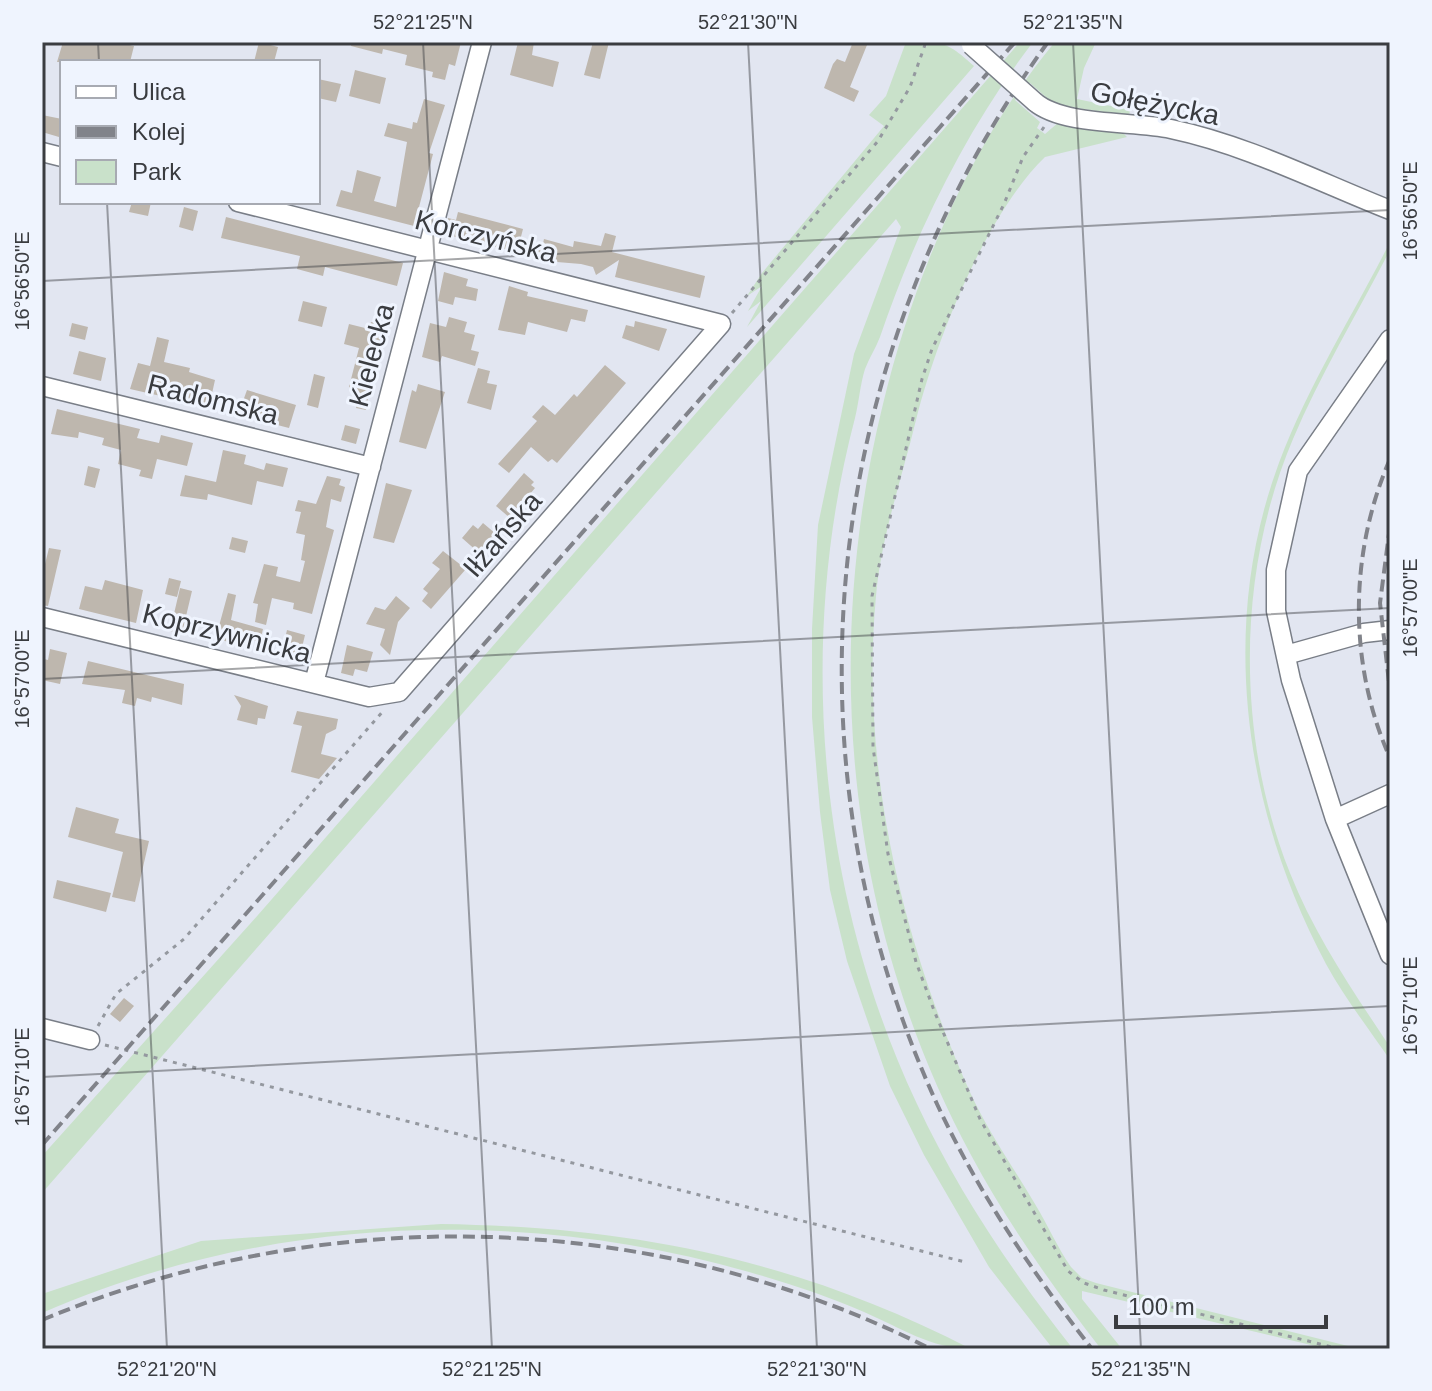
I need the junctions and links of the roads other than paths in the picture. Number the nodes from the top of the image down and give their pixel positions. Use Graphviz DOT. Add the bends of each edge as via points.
graph roads {
  1 [pos="482,42"];
  2 [pos="969,44"];
  3 [pos="246,204"];
  4 [pos="1390,210"];
  5 [pos="428,250"];
  6 [pos="721,324"];
  7 [pos="1390,339"];
  8 [pos="42,386"];
  9 [pos="371,467"];
  10 [pos="42,617"];
  11 [pos="1390,630"];
  12 [pos="1286,655"];
  13 [pos="314,683"];
  14 [pos="399,692"];
  15 [pos="1390,794"];
  16 [pos="1335,819"];
  17 [pos="1390,955"];
  18 [pos="42,1028"];
  19 [pos="90,1040"];
  1 -- 5 [label="street, Kielecka"];
  2 -- 4 [label="street, Gołężycka, bridge" via="1043,107 1201,137"];
  3 -- 5 [label="street, Korczyńska"];
  5 -- 6 [label="street, Korczyńska"];
  5 -- 9 [label="street, Kielecka"];
  6 -- 14 [label="street, Iłżańska"];
  7 -- 12 [label="street" via="1298,471 1276,570 1276,611"];
  8 -- 9 [label="street, Radomska"];
  9 -- 13 [label="street, Kielecka"];
  10 -- 13 [label="street, Koprzywnicka"];
  11 -- 12 [label="street"];
  12 -- 16 [label="street"];
  13 -- 14 [label="street, Koprzywnicka" via="369,697"];
  15 -- 16 [label="street"];
  16 -- 17 [label="street"];
  18 -- 19 [label="street"];
}
